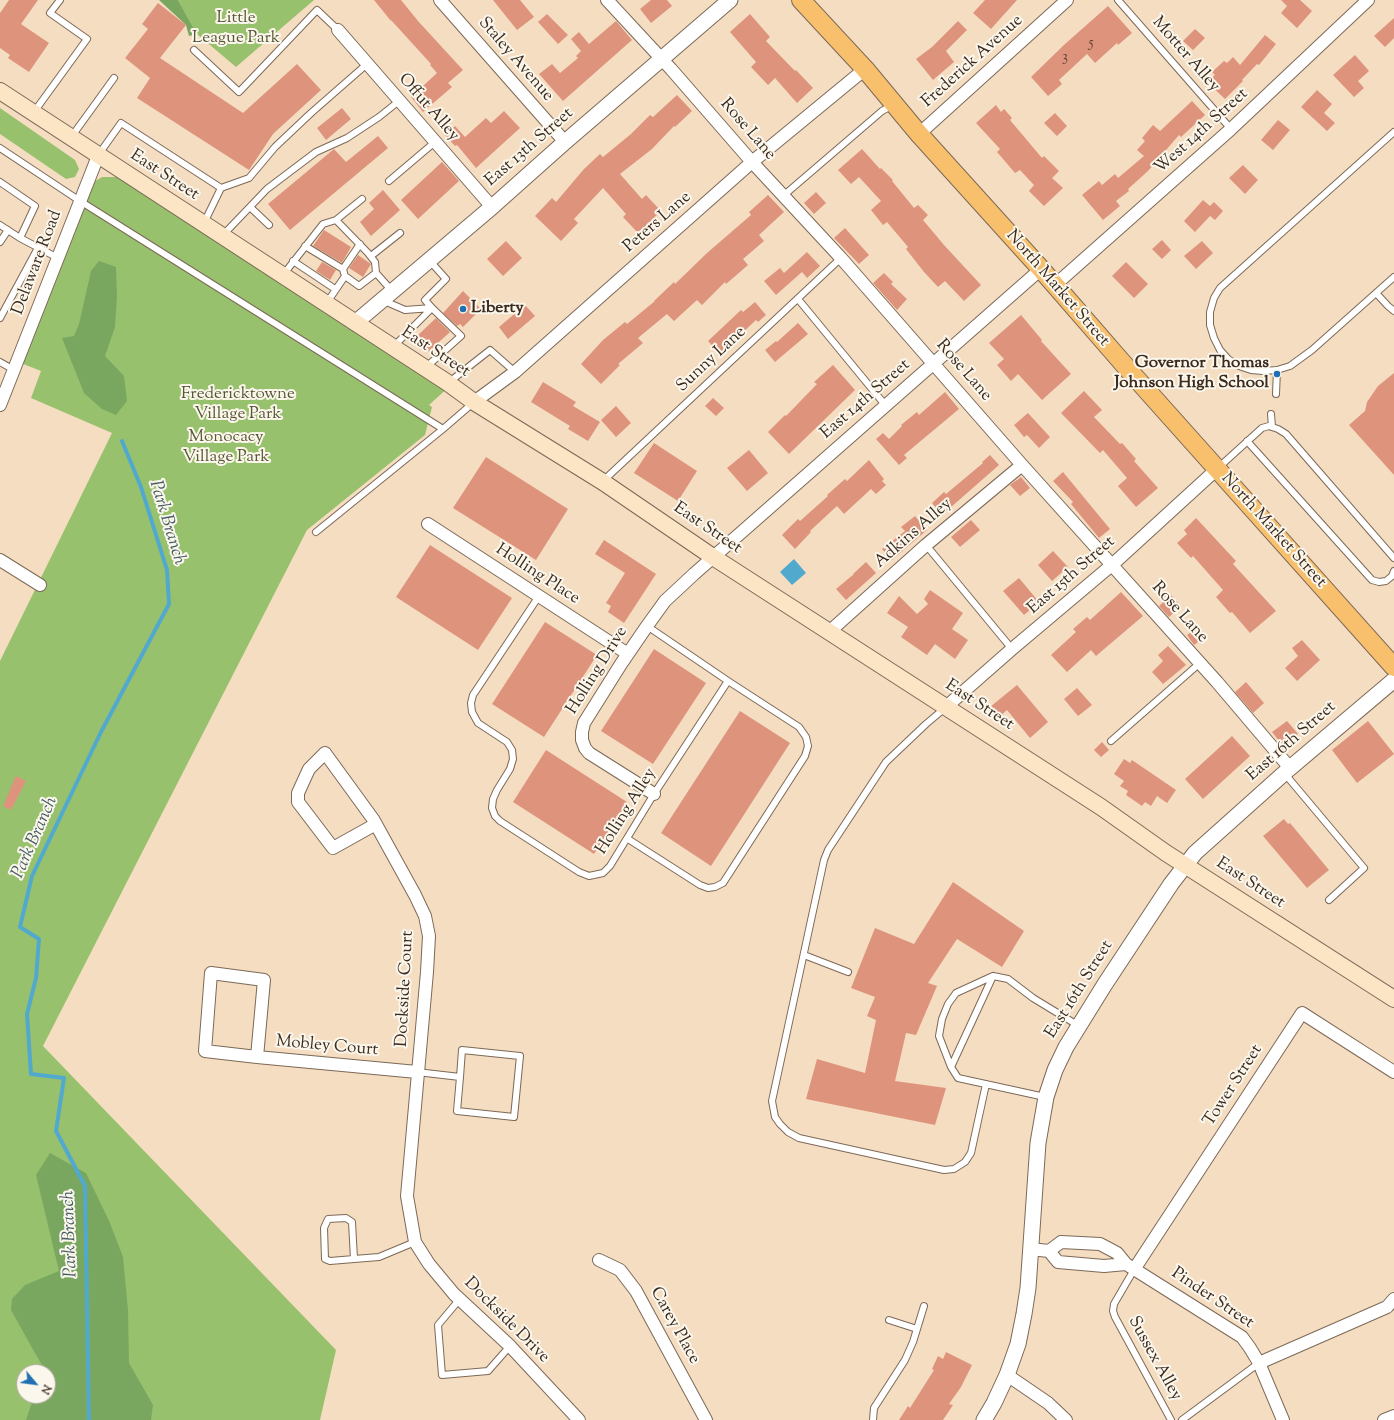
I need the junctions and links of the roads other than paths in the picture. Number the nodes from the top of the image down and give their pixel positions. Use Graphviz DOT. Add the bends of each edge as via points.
graph roads {
  1 [pos="60,0"];
  2 [pos="440,0"];
  3 [pos="607,0"];
  4 [pos="730,0"];
  5 [pos="801,0"];
  6 [pos="1067,0"];
  7 [pos="1118,0"];
  8 [pos="1368,0"];
  9 [pos="338,30"];
  10 [pos="194,50"];
  11 [pos="661,59"];
  12 [pos="367,64"];
  13 [pos="865,69"];
  14 [pos="114,78"];
  15 [pos="0,91"];
  16 [pos="399,101"];
  17 [pos="894,104"];
  18 [pos="34,113"];
  19 [pos="1231,129"];
  20 [pos="1394,132"];
  21 [pos="919,134"];
  22 [pos="71,138"];
  23 [pos="435,142"];
  24 [pos="565,142"];
  25 [pos="0,148"];
  26 [pos="98,156"];
  27 [pos="752,162"];
  28 [pos="0,182"];
  29 [pos="389,182"];
  30 [pos="221,188"];
  31 [pos="784,196"];
  32 [pos="362,199"];
  33 [pos="80,201"];
  34 [pos="250,207"];
  35 [pos="492,207"];
  36 [pos="336,220"];
  37 [pos="0,224"];
  38 [pos="203,224"];
  39 [pos="269,225"];
  40 [pos="8,230"];
  41 [pos="400,233"];
  42 [pos="222,236"];
  43 [pos="20,238"];
  44 [pos="0,242"];
  45 [pos="360,244"];
  46 [pos="305,246"];
  47 [pos="38,248"];
  48 [pos="371,256"];
  49 [pos="58,258"];
  50 [pos="841,258"];
  51 [pos="429,260"];
  52 [pos="292,261"];
  53 [pos="1041,269"];
  54 [pos="344,272"];
  55 [pos="376,273"];
  56 [pos="282,276"];
  57 [pos="1394,277"];
  58 [pos="1055,285"];
  59 [pos="335,289"];
  60 [pos="1376,293"];
  61 [pos="387,296"];
  62 [pos="798,299"];
  63 [pos="326,304"];
  64 [pos="432,308"];
  65 [pos="1394,311"];
  66 [pos="0,318"];
  67 [pos="355,323"];
  68 [pos="392,348"];
  69 [pos="0,362"];
  70 [pos="934,363"];
  71 [pos="424,369"];
  72 [pos="14,370"];
  73 [pos="1277,370"];
  74 [pos="515,372"];
  75 [pos="448,383"];
  76 [pos="1276,394"];
  77 [pos="474,402"];
  78 [pos="0,405"];
  79 [pos="886,406"];
  80 [pos="1271,414"];
  81 [pos="1272,427"];
  82 [pos="443,429"];
  83 [pos="1247,441"];
  84 [pos="1022,465"];
  85 [pos="1217,469"];
  86 [pos="602,482"];
  87 [pos="428,524"];
  88 [pos="316,532"];
  89 [pos="926,545"];
  90 [pos="713,557"];
  91 [pos="1394,558"];
  92 [pos="0,560"];
  93 [pos="1112,564"];
  94 [pos="1394,571"];
  95 [pos="40,585"];
  96 [pos="539,596"];
  97 [pos="647,626"];
  98 [pos="829,632"];
  99 [pos="1012,649"];
  100 [pos="628,654"];
  101 [pos="1200,663"];
  102 [pos="1394,667"];
  103 [pos="728,680"];
  104 [pos="1394,680"];
  105 [pos="946,707"];
  106 [pos="1111,741"];
  107 [pos="1287,771"];
  108 [pos="654,794"];
  109 [pos="376,824"];
  110 [pos="628,838"];
  111 [pos="1185,865"];
  112 [pos="1329,900"];
  113 [pos="804,955"];
  114 [pos="848,972"];
  115 [pos="993,976"];
  116 [pos="1394,999"];
  117 [pos="1079,1026"];
  118 [pos="257,1057"];
  119 [pos="951,1067"];
  120 [pos="417,1072"];
  121 [pos="1394,1072"];
  122 [pos="460,1077"];
  123 [pos="986,1084"];
  124 [pos="1046,1097"];
  125 [pos="415,1242"];
  126 [pos="1030,1249"];
  127 [pos="1049,1251"];
  128 [pos="354,1259"];
  129 [pos="599,1260"];
  130 [pos="1131,1266"];
  131 [pos="1394,1299"];
  132 [pos="459,1300"];
  133 [pos="924,1306"];
  134 [pos="889,1320"];
  135 [pos="917,1329"];
  136 [pos="510,1346"];
  137 [pos="1259,1363"];
  138 [pos="1007,1375"];
  139 [pos="1394,1416"];
  140 [pos="574,1418"];
  141 [pos="706,1420"];
  142 [pos="873,1420"];
  143 [pos="984,1420"];
  144 [pos="1066,1420"];
  145 [pos="1171,1420"];
  146 [pos="1182,1420"];
  147 [pos="1283,1420"];
  148 [pos="1384,1420"];
  1 -- 18 [label="lane" via="50,13 86,39"];
  2 -- 24 [label="street, Staley Avenue"];
  3 -- 11 [label="street, Rose Lane"];
  4 -- 11 [label="street, East 13th Street"];
  5 -- 13 [label="main road, North Market Street"];
  6 -- 21 [label="street, Frederick Avenue"];
  7 -- 19 [label="lane, Motter Alley"];
  8 -- 19 [label="street, West 14th Street"];
  9 -- 10 [label="lane" via="317,10 239,92"];
  9 -- 12 [label="street, Offut Alley"];
  11 -- 24 [label="street, East 13th Street"];
  11 -- 27 [label="street, Rose Lane"];
  12 -- 16 [label="street, Offut Alley"];
  12 -- 30 [label="lane" via="311,112 275,147 249,178"];
  13 -- 17 [label="main road, North Market Street"];
  13 -- 27 [label="street, Peters Lane"];
  14 -- 22 [label="lane"];
  15 -- 18 [label="main road, East Street"];
  16 -- 23 [label="street, Offut Alley"];
  16 -- 34 [label="lane" via="347,138 316,152 267,189"];
  17 -- 21 [label="main road, North Market Street"];
  17 -- 31 [label="lane" via="882,111"];
  18 -- 22 [label="main road, East Street"];
  19 -- 58 [label="street, West 14th Street"];
  20 -- 73 [label="lane" via="1220,288 1214,298 1210,325 1220,350 1239,366 1251,370"];
  21 -- 53 [label="main road, North Market Street"];
  22 -- 26 [label="main road, East Street"];
  23 -- 29 [label="lane"];
  23 -- 35 [label="street, Offut Alley"];
  24 -- 35 [label="street, East 13th Street"];
  25 -- 33 [label="lane"];
  26 -- 30 [label="lane" via="121,122"];
  26 -- 33 [label="street, Delaware Road"];
  26 -- 38 [label="main road, East Street"];
  27 -- 31 [label="street, Rose Lane"];
  27 -- 74 [label="street, Peters Lane"];
  28 -- 43 [label="lane" via="35,206"];
  30 -- 38 [label="lane"];
  31 -- 50 [label="street, Rose Lane"];
  32 -- 36 [label="lane"];
  33 -- 49 [label="street, Delaware Road"];
  33 -- 82 [label="lane"];
  34 -- 39 [label="lane"];
  34 -- 42 [label="lane"];
  35 -- 51 [label="street, East 13th Street"];
  36 -- 45 [label="lane"];
  36 -- 46 [label="lane" via="323,224"];
  37 -- 40 [label="lane"];
  38 -- 42 [label="main road, East Street"];
  40 -- 43 [label="lane"];
  40 -- 44 [label="lane"];
  41 -- 48 [label="lane"];
  42 -- 56 [label="main road, East Street"];
  43 -- 47 [label="lane"];
  45 -- 48 [label="lane"];
  45 -- 54 [label="lane"];
  46 -- 52 [label="lane"];
  46 -- 54 [label="lane"];
  47 -- 49 [label="lane"];
  47 -- 66 [label="lane"];
  48 -- 55 [label="lane" via="375,262"];
  49 -- 72 [label="street, Delaware Road"];
  50 -- 62 [label="lane, Sunny Lane"];
  50 -- 70 [label="street, Rose Lane"];
  51 -- 61 [label="street, East 13th Street"];
  51 -- 64 [label="lane" via="446,279 425,300"];
  52 -- 56 [label="lane"];
  52 -- 59 [label="lane"];
  53 -- 58 [label="main road, North Market Street"];
  53 -- 70 [label="street, East 14th Street"];
  54 -- 55 [label="lane" via="359,286"];
  54 -- 59 [label="lane"];
  55 -- 61 [label="lane"];
  56 -- 63 [label="main road, East Street"];
  57 -- 60 [label="lane"];
  58 -- 85 [label="main road, North Market Street"];
  59 -- 63 [label="lane"];
  60 -- 65 [label="lane"];
  60 -- 73 [label="lane" via="1298,362"];
  61 -- 64 [label="lane" via="405,310"];
  61 -- 67 [label="street, East 13th Street"];
  62 -- 79 [label="lane"];
  62 -- 86 [label="lane, Sunny Lane"];
  63 -- 67 [label="main road, East Street"];
  64 -- 68 [label="lane"];
  64 -- 71 [label="lane" via="461,336"];
  67 -- 68 [label="main road, East Street"];
  68 -- 71 [label="main road, East Street"];
  69 -- 72 [label="lane"];
  70 -- 79 [label="street, East 14th Street"];
  70 -- 84 [label="street, Rose Lane"];
  71 -- 75 [label="main road, East Street"];
  72 -- 78 [label="street, Delaware Road"];
  73 -- 76 [label="lane"];
  74 -- 75 [label="lane" via="490,350"];
  74 -- 77 [label="street, Peters Lane"];
  75 -- 77 [label="main road, East Street"];
  77 -- 82 [label="lane"];
  77 -- 86 [label="main road, East Street"];
  79 -- 90 [label="street, East 14th Street"];
  80 -- 81 [label="lane"];
  81 -- 83 [label="lane" via="1262,428"];
  81 -- 91 [label="lane" via="1286,434"];
  82 -- 88 [label="lane"];
  83 -- 85 [label="lane"];
  83 -- 94 [label="lane" via="1372,580 1386,581"];
  84 -- 89 [label="street, Adkins Alley"];
  84 -- 93 [label="street, Rose Lane"];
  85 -- 93 [label="street, East 15th Street"];
  85 -- 102 [label="main road, North Market Street"];
  86 -- 90 [label="main road, East Street"];
  87 -- 96 [label="street, Holling Place"];
  89 -- 98 [label="street, Adkins Alley"];
  89 -- 99 [label="lane"];
  90 -- 97 [label="street, Holling Drive" via="665,601"];
  90 -- 98 [label="main road, East Street"];
  92 -- 95 [label="street"];
  93 -- 99 [label="street, East 15th Street"];
  93 -- 101 [label="street, Rose Lane"];
  96 -- 100 [label="street, Holling Place"];
  96 -- 110 [label="lane, Holling Alley" via="473,694 471,703 472,712 478,723 507,742 512,750 510,769 497,790 492,808 500,821 589,876 603,873"];
  97 -- 100 [label="street, Holling Drive"];
  97 -- 103 [label="lane"];
  98 -- 105 [label="main road, East Street"];
  99 -- 105 [label="street, East 15th Street"];
  100 -- 108 [label="street, Holling Drive" via="584,723 582,740 589,753"];
  101 -- 106 [label="lane"];
  101 -- 107 [label="street, Rose Lane"];
  103 -- 108 [label="lane, Holling Alley"];
  103 -- 110 [label="lane" via="799,727 806,737 808,746 800,763 723,883 715,887 700,885"];
  104 -- 107 [label="street, East 16th Street"];
  105 -- 111 [label="main road, East Street"];
  105 -- 113 [label="lane" via="886,762 828,850"];
  107 -- 111 [label="street, East 16th Street" via="1195,853"];
  107 -- 112 [label="lane" via="1364,868"];
  108 -- 110 [label="lane, Holling Alley"];
  109 -- 109 [label="street, Dockside Court" via="373,819 325,753 309,769 298,793 298,802 333,848"];
  109 -- 120 [label="street, Dockside Court" via="425,916 429,936"];
  111 -- 116 [label="main road, East Street"];
  111 -- 117 [label="street, East 16th Street"];
  113 -- 114 [label="lane"];
  113 -- 123 [label="lane" via="772,1101 775,1117 788,1132 799,1138 944,1170 954,1168 964,1162 971,1153"];
  115 -- 117 [label="lane" via="1008,979"];
  115 -- 119 [label="lane"];
  115 -- 119 [label="lane" via="956,993 948,1004 939,1036"];
  117 -- 124 [label="street, East 16th Street" via="1055,1070"];
  118 -- 118 [label="street, Mobley Court" via="205,1051 211,973 264,980"];
  118 -- 120 [label="street, Mobley Court"];
  119 -- 123 [label="lane" via="958,1078"];
  120 -- 122 [label="lane"];
  120 -- 125 [label="street, Dockside Drive" via="407,1196"];
  121 -- 130 [label="street, Tower Street" via="1302,1013"];
  122 -- 122 [label="lane" via="462,1050 520,1056 514,1117 457,1111"];
  123 -- 124 [label="lane"];
  124 -- 126 [label="street, East 16th Street" via="1038,1143"];
  125 -- 128 [label="lane" via="378,1257"];
  125 -- 132 [label="street, Dockside Drive" via="429,1264"];
  126 -- 127 [label="street"];
  126 -- 138 [label="street, East 16th Street" via="1024,1314 1018,1344"];
  127 -- 130 [label="street" via="1058,1262"];
  127 -- 130 [label="street, Pinder Street" via="1061,1242 1100,1244 1117,1253"];
  128 -- 128 [label="lane" via="325,1259 324,1228 328,1219 346,1218 352,1222"];
  129 -- 141 [label="street, Carey Place" via="620,1270 636,1291"];
  130 -- 137 [label="street, Pinder Street" via="1242,1337"];
  130 -- 145 [label="lane, Sussex Alley" via="1113,1311"];
  131 -- 137 [label="street" via="1387,1307"];
  132 -- 136 [label="street, Dockside Drive"];
  132 -- 136 [label="lane" via="438,1325 442,1375 488,1371"];
  133 -- 135 [label="lane"];
  134 -- 135 [label="lane"];
  135 -- 142 [label="lane" via="905,1360 874,1408"];
  136 -- 140 [label="street, Dockside Drive"];
  137 -- 146 [label="lane"];
  137 -- 147 [label="street, Pinder Street"];
  138 -- 143 [label="street, East 16th Street"];
  138 -- 144 [label="street" via="1048,1403"];
  139 -- 148 [label="street"];
}
